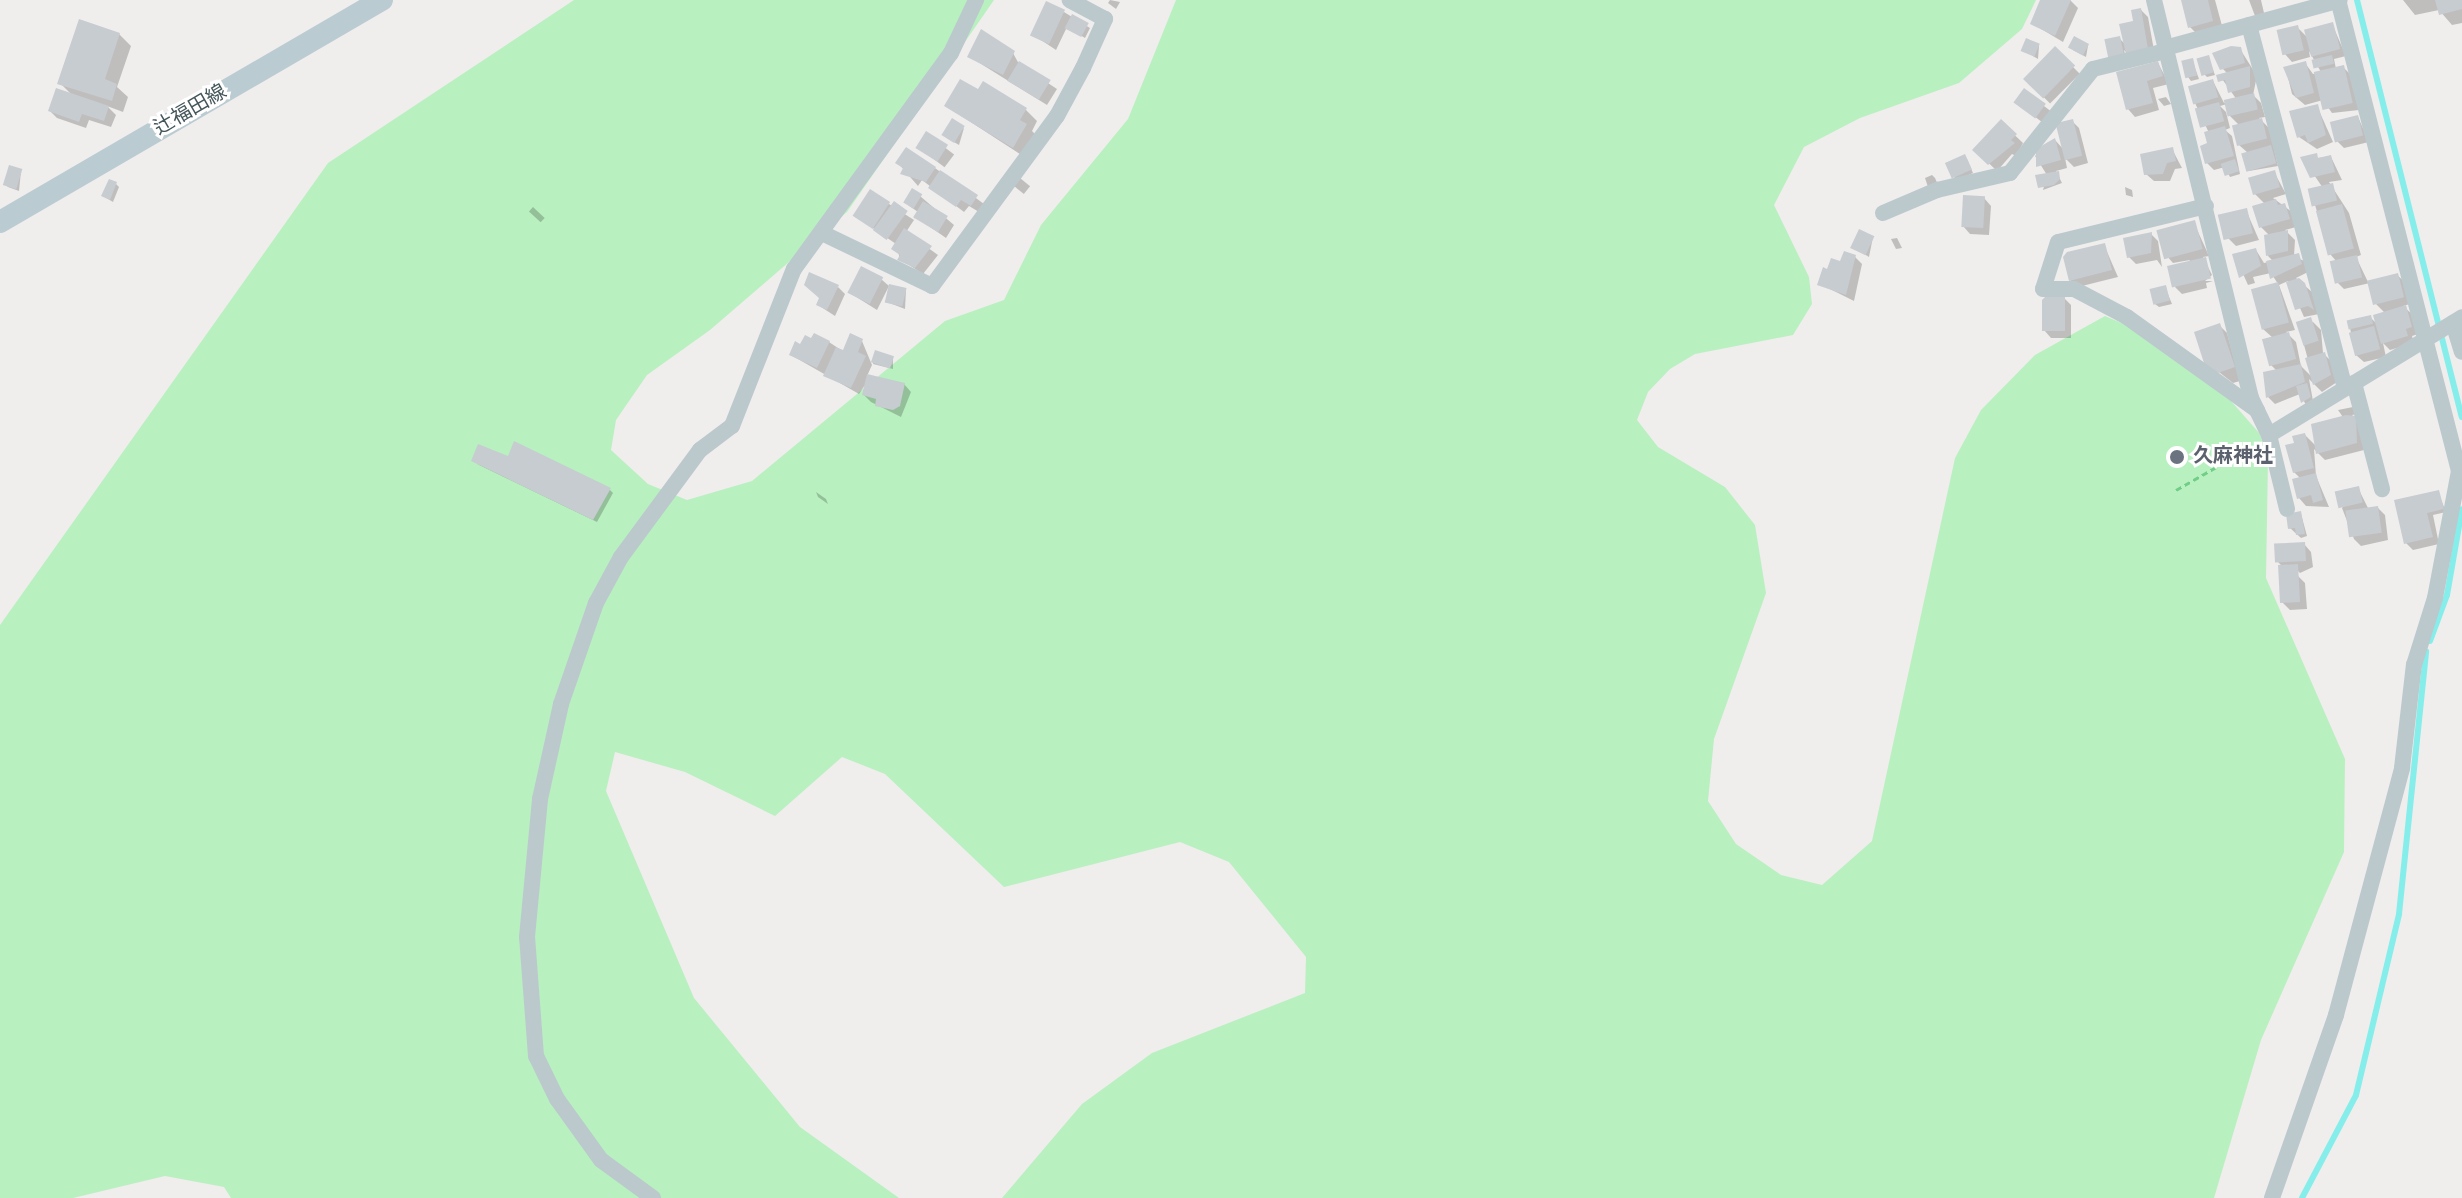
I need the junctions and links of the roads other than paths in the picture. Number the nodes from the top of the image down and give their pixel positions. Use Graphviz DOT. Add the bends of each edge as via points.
graph roads {
  1 [pos="382,0"];
  2 [pos="976,0"];
  3 [pos="1070,0"];
  4 [pos="2154,0"];
  5 [pos="2339,0"];
  6 [pos="2249,25"];
  7 [pos="2165,50"];
  8 [pos="2206,206"];
  9 [pos="1883,213"];
  10 [pos="0,222"];
  11 [pos="822,233"];
  12 [pos="2458,320"];
  13 [pos="2427,339"];
  14 [pos="2462,352"];
  15 [pos="2350,386"];
  16 [pos="2257,410"];
  17 [pos="2270,436"];
  18 [pos="2382,489"];
  19 [pos="2287,509"];
  20 [pos="653,1198"];
  21 [pos="2272,1198"];
  1 -- 10 [label="main road, 辻福田線"];
  2 -- 11 [label="street" via="951,53"];
  3 -- 11 [label="street" via="1105,19 1083,68 1057,116 932,286"];
  4 -- 7 [label="street"];
  5 -- 6 [label="street"];
  5 -- 13 [label="street"];
  6 -- 7 [label="street"];
  6 -- 15 [label="street"];
  7 -- 8 [label="street"];
  7 -- 9 [label="street" via="2093,69 2010,173 1937,190"];
  8 -- 16 [label="street"];
  8 -- 16 [label="street" via="2058,242 2043,289 2074,289 2127,317"];
  11 -- 20 [label="street" via="782,294 732,426 700,450 621,557 596,603 561,704 540,799 527,937 536,1056 557,1099 601,1160"];
  12 -- 13 [label="street"];
  12 -- 14 [label="street"];
  13 -- 15 [label="street"];
  13 -- 21 [label="street" via="2459,471 2435,598 2414,665 2402,768 2336,1015"];
  15 -- 17 [label="street"];
  15 -- 18 [label="street"];
  16 -- 17 [label="street"];
  17 -- 19 [label="street"];
}
